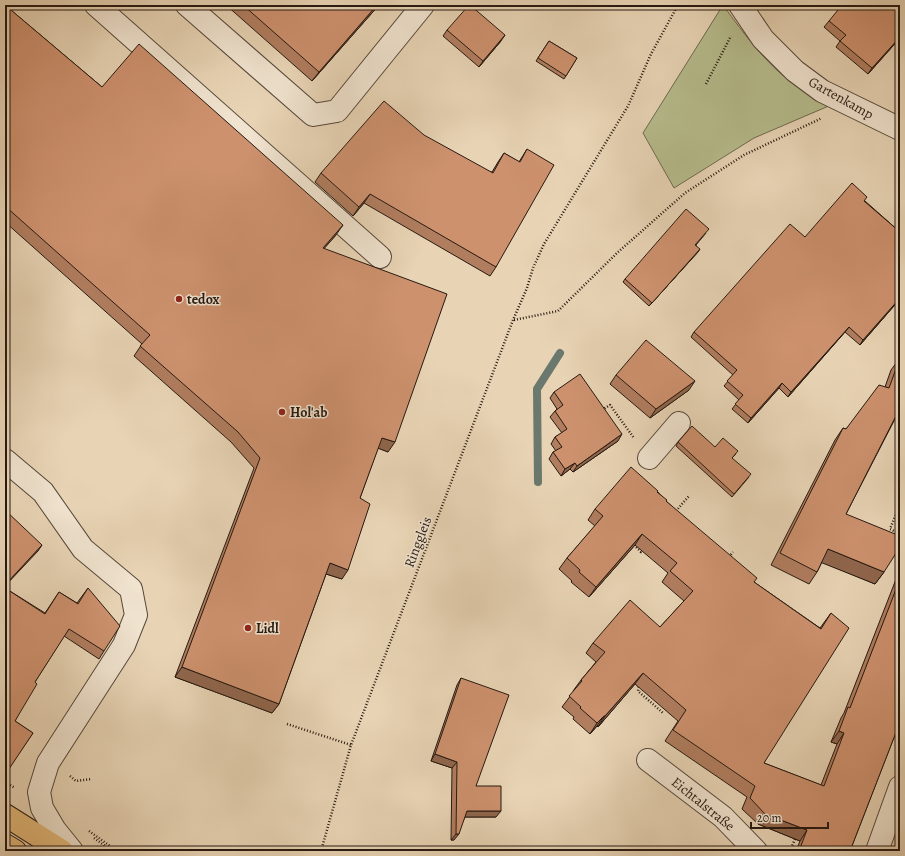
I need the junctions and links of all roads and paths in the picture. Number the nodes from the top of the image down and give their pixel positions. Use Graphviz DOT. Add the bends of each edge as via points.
graph roads {
  1 [pos="96,5"];
  2 [pos="187,5"];
  3 [pos="423,5"];
  4 [pos="678,5"];
  5 [pos="742,8"];
  6 [pos="706,84"];
  7 [pos="852,106"];
  8 [pos="900,129"];
  9 [pos="380,256"];
  10 [pos="513,320"];
  11 [pos="598,413"];
  12 [pos="679,423"];
  13 [pos="634,440"];
  14 [pos="649,458"];
  15 [pos="5,460"];
  16 [pos="689,496"];
  17 [pos="900,504"];
  18 [pos="673,514"];
  19 [pos="899,533"];
  20 [pos="896,538"];
  21 [pos="634,545"];
  22 [pos="645,547"];
  23 [pos="733,552"];
  24 [pos="726,561"];
  25 [pos="636,684"];
  26 [pos="663,712"];
  27 [pos="287,724"];
  28 [pos="351,745"];
  29 [pos="648,760"];
  30 [pos="67,774"];
  31 [pos="92,779"];
  32 [pos="5,782"];
  33 [pos="19,790"];
  34 [pos="898,797"];
  35 [pos="5,815"];
  36 [pos="85,828"];
  37 [pos="795,839"];
  38 [pos="5,845"];
  39 [pos="15,851"];
  40 [pos="62,851"];
  41 [pos="72,851"];
  42 [pos="118,851"];
  43 [pos="321,851"];
  44 [pos="756,851"];
  45 [pos="790,851"];
  46 [pos="877,851"];
  1 -- 9 [label="street"];
  2 -- 3 [label="street" via="313,115 337,111"];
  4 -- 10 [label="path, Ringgleis" via="651,54 628,106 544,244"];
  5 -- 6 [label="path"];
  5 -- 7 [label="street, Gartenkamp" via="763,39 795,71 822,90"];
  7 -- 8 [label="street, Gartenkamp"];
  7 -- 10 [label="path" via="744,155 685,193 558,310"];
  10 -- 28 [label="path, Ringgleis"];
  11 -- 13 [label="path" via="610,405"];
  12 -- 14 [label="street"];
  15 -- 41 [label="street" via="43,492 83,549 131,589 136,615 124,645 48,763 39,792 42,808"];
  16 -- 18 [label="path"];
  17 -- 19 [label="path" via="890,530"];
  19 -- 20 [label="path"];
  21 -- 22 [label="path" via="641,552"];
  23 -- 24 [label="path"];
  25 -- 26 [label="path" via="639,686 638,691"];
  27 -- 28 [label="path"];
  28 -- 43 [label="path, Ringgleis"];
  29 -- 44 [label="street, Eichtalstraße" via="723,817"];
  30 -- 31 [label="path" via="76,781"];
  32 -- 33 [label="path"];
  34 -- 46 [label="street"];
  35 -- 40 [label="main road"];
  36 -- 42 [label="path"];
  37 -- 45 [label="path"];
  38 -- 39 [label="main road"];
}
